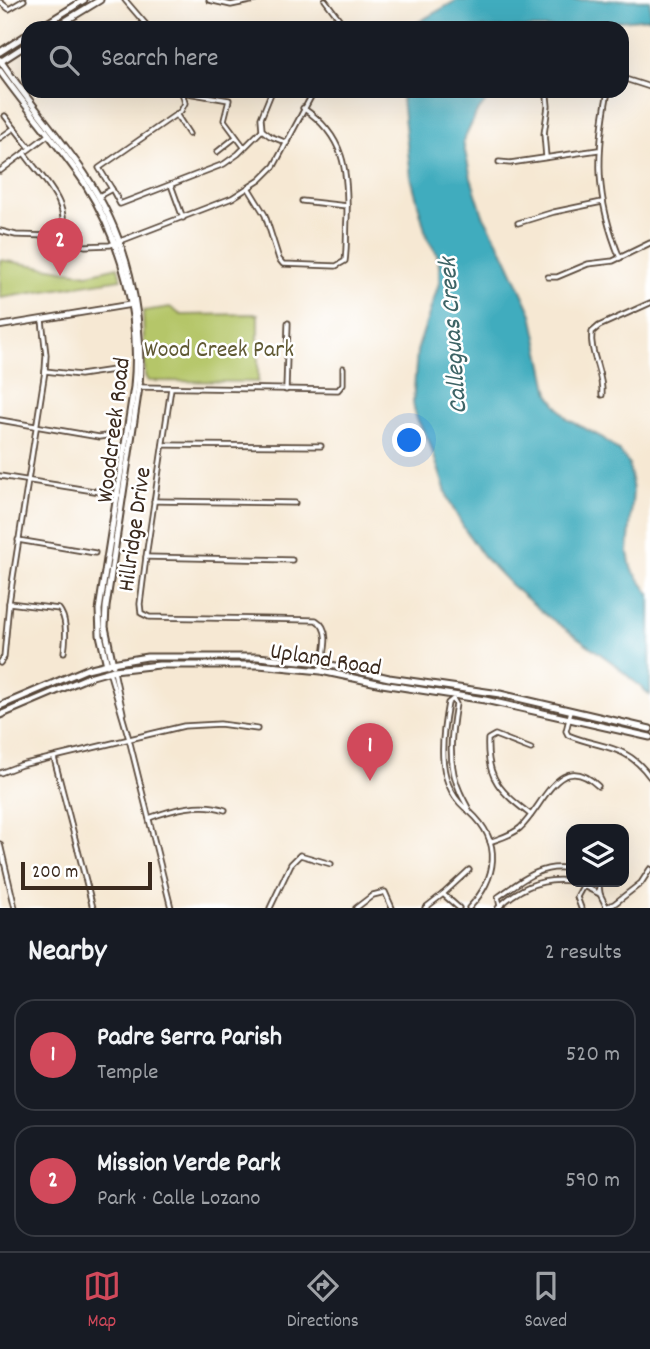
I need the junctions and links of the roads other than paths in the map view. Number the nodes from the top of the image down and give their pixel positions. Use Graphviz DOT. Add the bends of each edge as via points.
graph roads {
  1 [pos="24,0"];
  2 [pos="83,0"];
  3 [pos="100,0"];
  4 [pos="125,0"];
  5 [pos="211,0"];
  6 [pos="255,0"];
  7 [pos="326,0"];
  8 [pos="0,2"];
  9 [pos="49,21"];
  10 [pos="66,21"];
  11 [pos="143,21"];
  12 [pos="341,21"];
  13 [pos="21,38"];
  14 [pos="21,48"];
  15 [pos="0,52"];
  16 [pos="0,61"];
  17 [pos="0,71"];
  18 [pos="629,80"];
  19 [pos="650,87"];
  20 [pos="21,91"];
  21 [pos="21,97"];
  22 [pos="22,98"];
  23 [pos="26,98"];
  24 [pos="183,98"];
  25 [pos="217,98"];
  26 [pos="269,98"];
  27 [pos="309,98"];
  28 [pos="547,98"];
  29 [pos="607,98"];
  30 [pos="303,108"];
  31 [pos="176,114"];
  32 [pos="5,116"];
  33 [pos="14,128"];
  34 [pos="262,130"];
  35 [pos="50,133"];
  36 [pos="189,134"];
  37 [pos="236,137"];
  38 [pos="0,138"];
  39 [pos="287,143"];
  40 [pos="244,147"];
  41 [pos="30,148"];
  42 [pos="598,150"];
  43 [pos="217,152"];
  44 [pos="24,153"];
  45 [pos="546,157"];
  46 [pos="499,162"];
  47 [pos="0,171"];
  48 [pos="170,185"];
  49 [pos="112,189"];
  50 [pos="249,189"];
  51 [pos="96,197"];
  52 [pos="302,201"];
  53 [pos="602,202"];
  54 [pos="347,206"];
  55 [pos="183,218"];
  56 [pos="518,223"];
  57 [pos="0,231"];
  58 [pos="60,239"];
  59 [pos="117,243"];
  60 [pos="650,243"];
  61 [pos="620,258"];
  62 [pos="548,277"];
  63 [pos="650,303"];
  64 [pos="134,304"];
  65 [pos="42,320"];
  66 [pos="288,323"];
  67 [pos="0,326"];
  68 [pos="343,368"];
  69 [pos="120,369"];
  70 [pos="45,371"];
  71 [pos="137,387"];
  72 [pos="171,388"];
  73 [pos="286,390"];
  74 [pos="602,395"];
  75 [pos="0,420"];
  76 [pos="36,426"];
  77 [pos="113,435"];
  78 [pos="163,445"];
  79 [pos="321,446"];
  80 [pos="0,476"];
  81 [pos="27,481"];
  82 [pos="120,496"];
  83 [pos="155,501"];
  84 [pos="295,503"];
  85 [pos="18,540"];
  86 [pos="95,552"];
  87 [pos="146,557"];
  88 [pos="292,560"];
  89 [pos="9,603"];
  90 [pos="64,652"];
  91 [pos="0,663"];
  92 [pos="110,663"];
  93 [pos="322,663"];
  94 [pos="112,671"];
  95 [pos="321,671"];
  96 [pos="0,706"];
  97 [pos="571,711"];
  98 [pos="0,715"];
  99 [pos="569,718"];
  100 [pos="257,729"];
  101 [pos="650,729"];
  102 [pos="650,737"];
  103 [pos="130,739"];
  104 [pos="531,749"];
  105 [pos="54,758"];
  106 [pos="0,773"];
  107 [pos="650,777"];
  108 [pos="598,786"];
  109 [pos="225,810"];
  110 [pos="470,812"];
  111 [pos="531,815"];
  112 [pos="149,818"];
  113 [pos="490,842"];
  114 [pos="0,844"];
  115 [pos="331,864"];
  116 [pos="566,868"];
  117 [pos="650,869"];
  118 [pos="469,870"];
  119 [pos="566,880"];
  120 [pos="582,887"];
  121 [pos="585,887"];
  122 [pos="599,887"];
  123 [pos="443,894"];
  124 [pos="600,894"];
  125 [pos="499,907"];
  126 [pos="606,907"];
  127 [pos="15,908"];
  128 [pos="93,908"];
  129 [pos="171,908"];
  130 [pos="270,908"];
  131 [pos="356,908"];
  132 [pos="392,908"];
  133 [pos="425,908"];
  134 [pos="458,908"];
  135 [pos="469,908"];
  136 [pos="581,908"];
  1 -- 8 [label="street" via="9,9"];
  2 -- 9 [label="main road"];
  3 -- 10 [label="main road"];
  4 -- 11 [label="street"];
  5 -- 6 [label="street" via="231,5"];
  7 -- 12 [label="street"];
  13 -- 15 [label="main road"];
  14 -- 16 [label="main road"];
  16 -- 20 [label="main road, Woodcreek Road"];
  17 -- 21 [label="main road, Woodcreek Road"];
  18 -- 19 [label="street"];
  22 -- 35 [label="main road, Woodcreek Road"];
  23 -- 35 [label="main road, Woodcreek Road"];
  24 -- 31 [label="street" via="185,107"];
  25 -- 37 [label="street" via="229,100 224,120"];
  26 -- 34 [label="street" via="261,118"];
  27 -- 30 [label="street"];
  28 -- 45 [label="street"];
  29 -- 42 [label="street"];
  30 -- 39 [label="street"];
  30 -- 54 [label="street" via="324,124 335,140 347,173"];
  31 -- 36 [label="street"];
  31 -- 49 [label="street" via="99,168"];
  32 -- 33 [label="street"];
  33 -- 38 [label="street"];
  33 -- 41 [label="street"];
  34 -- 39 [label="street"];
  34 -- 40 [label="street"];
  35 -- 41 [label="street"];
  35 -- 51 [label="main road, Woodcreek Road"];
  37 -- 40 [label="street"];
  37 -- 43 [label="street"];
  39 -- 50 [label="street" via="274,166"];
  40 -- 48 [label="street" via="224,164"];
  41 -- 44 [label="street"];
  42 -- 45 [label="street"];
  42 -- 53 [label="street"];
  44 -- 47 [label="street"];
  44 -- 58 [label="street" via="60,202 64,224"];
  45 -- 46 [label="street"];
  48 -- 49 [label="street" via="120,204"];
  48 -- 55 [label="street"];
  49 -- 51 [label="street"];
  50 -- 54 [label="street" via="265,215 279,259 286,265 343,263"];
  50 -- 55 [label="street"];
  51 -- 59 [label="main road, Woodcreek Road"];
  52 -- 54 [label="street"];
  53 -- 56 [label="street"];
  53 -- 61 [label="street"];
  55 -- 59 [label="street"];
  57 -- 58 [label="street"];
  58 -- 59 [label="street" via="85,246"];
  59 -- 64 [label="main road, Woodcreek Road"];
  60 -- 61 [label="street"];
  61 -- 62 [label="street"];
  63 -- 74 [label="street" via="593,332"];
  64 -- 65 [label="street"];
  64 -- 71 [label="main road, Woodcreek Road" via="141,353"];
  65 -- 67 [label="street"];
  65 -- 70 [label="street"];
  66 -- 73 [label="street"];
  68 -- 73 [label="street" via="344,384 338,390"];
  69 -- 70 [label="street" via="80,375"];
  70 -- 76 [label="street"];
  71 -- 72 [label="street"];
  71 -- 82 [label="main road, Woodcreek Road"];
  72 -- 73 [label="street"];
  72 -- 78 [label="street, Hillridge Drive"];
  75 -- 76 [label="street"];
  76 -- 77 [label="street" via="99,437"];
  76 -- 81 [label="street"];
  78 -- 79 [label="street"];
  78 -- 83 [label="street, Hillridge Drive"];
  80 -- 81 [label="street"];
  81 -- 82 [label="street"];
  81 -- 85 [label="street"];
  82 -- 92 [label="main road, Woodcreek Road" via="105,618"];
  83 -- 84 [label="street"];
  83 -- 87 [label="street, Hillridge Drive"];
  85 -- 86 [label="street"];
  85 -- 89 [label="street"];
  87 -- 88 [label="street"];
  87 -- 93 [label="street, Hillridge Drive" via="140,604 143,615 316,620 325,631"];
  89 -- 90 [label="street" via="59,610 64,619"];
  89 -- 91 [label="street"];
  92 -- 93 [label="main road, Upland Road" via="167,657 257,657"];
  92 -- 94 [label="main road, Woodcreek Road"];
  92 -- 96 [label="main road, Upland Road"];
  93 -- 95 [label="street, Hillridge Drive"];
  93 -- 97 [label="main road, Upland Road"];
  94 -- 95 [label="main road, Upland Road" via="183,665"];
  94 -- 98 [label="main road, Upland Road"];
  94 -- 103 [label="street, Woodcreek Road"];
  95 -- 99 [label="main road, Upland Road"];
  97 -- 99 [label="street"];
  97 -- 101 [label="main road, Upland Road"];
  99 -- 102 [label="main road, Upland Road"];
  99 -- 107 [label="street" via="568,735 621,751"];
  100 -- 103 [label="street" via="199,724"];
  103 -- 105 [label="street"];
  103 -- 112 [label="street, Woodcreek Road"];
  104 -- 111 [label="street" via="495,736 488,739 493,779 505,796"];
  105 -- 106 [label="street"];
  105 -- 128 [label="street"];
  108 -- 111 [label="street" via="587,775 565,775"];
  109 -- 112 [label="street" via="197,807"];
  110 -- 110 [label="street" via="453,765 453,699 448,703 441,740 444,768 453,795"];
  110 -- 113 [label="street"];
  111 -- 113 [label="street" via="508,836"];
  112 -- 129 [label="street, Woodcreek Road"];
  113 -- 135 [label="street" via="491,874"];
  114 -- 127 [label="street"];
  115 -- 130 [label="street" via="300,855"];
  116 -- 125 [label="street" via="535,872 498,897"];
  117 -- 126 [label="street" via="640,883"];
  118 -- 123 [label="street"];
  119 -- 125 [label="street" via="541,881"];
  120 -- 136 [label="street" via="577,897"];
  121 -- 124 [label="street"];
  122 -- 124 [label="street"];
  123 -- 133 [label="street"];
  123 -- 134 [label="street"];
  124 -- 126 [label="street"];
  131 -- 132 [label="street" via="384,892"];
}
